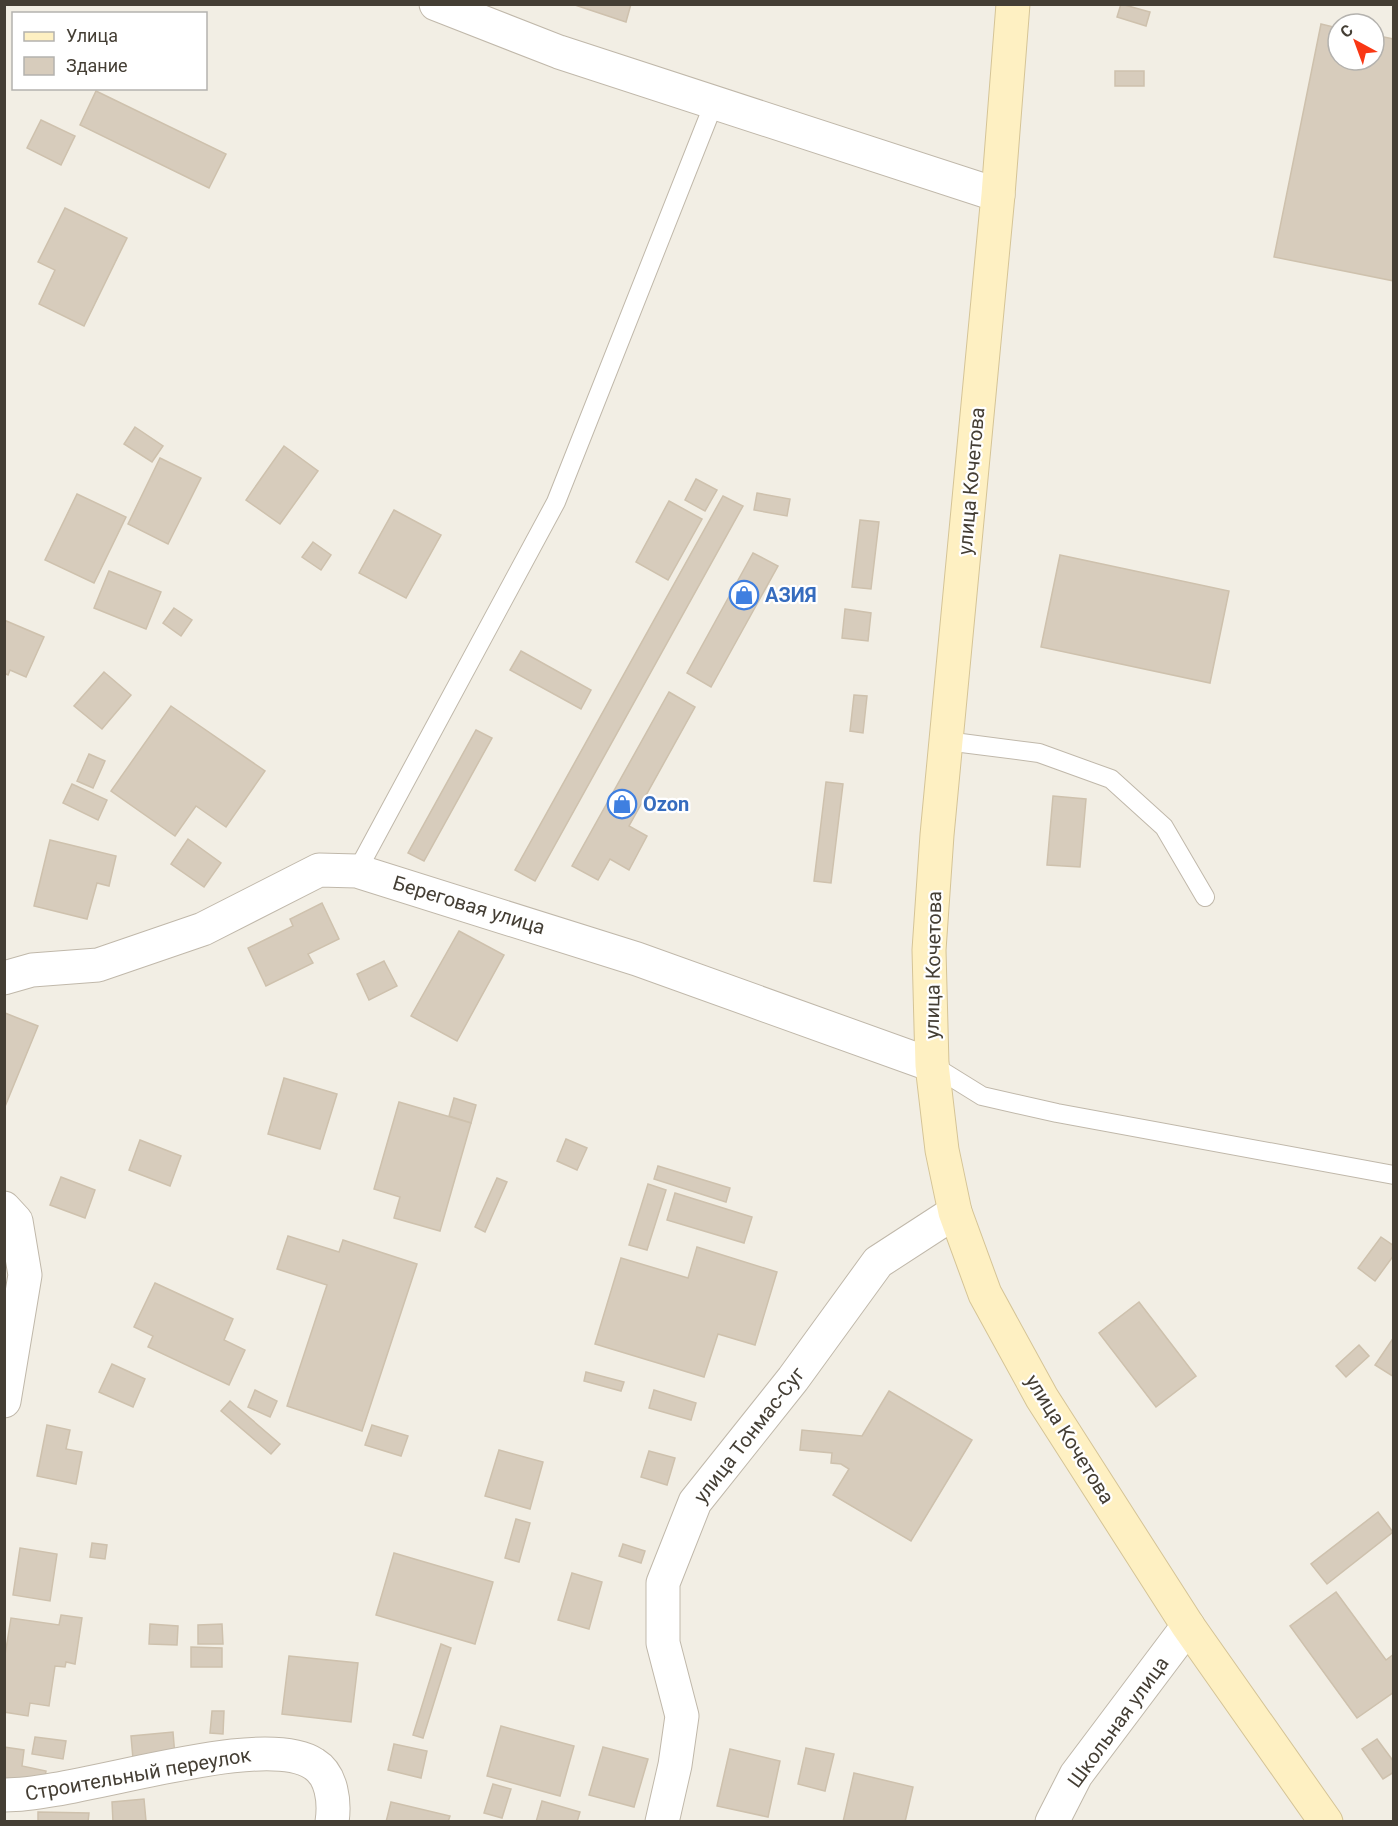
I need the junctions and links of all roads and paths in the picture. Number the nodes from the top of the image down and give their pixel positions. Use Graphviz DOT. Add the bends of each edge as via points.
graph roads {
  1 [pos="436,4"];
  2 [pos="1013,4"];
  3 [pos="714,103"];
  4 [pos="998,195"];
  5 [pos="946,741"];
  6 [pos="357,871"];
  7 [pos="1205,897"];
  8 [pos="4,978"];
  9 [pos="932,1065"];
  10 [pos="1394,1175"];
  11 [pos="4,1208"];
  12 [pos="955,1212"];
  13 [pos="4,1401"];
  14 [pos="1188,1626"];
  15 [pos="4,1795"];
  16 [pos="332,1821"];
  17 [pos="662,1821"];
  18 [pos="1052,1821"];
  19 [pos="1326,1821"];
  1 -- 3 [label="street" via="559,52"];
  2 -- 4 [label="street, улица Кочетова"];
  3 -- 4 [label="street"];
  3 -- 6 [label="lane" via="556,502"];
  4 -- 5 [label="street, улица Кочетова"];
  5 -- 7 [label="lane" via="1039,753 1111,779 1164,827"];
  5 -- 9 [label="street, улица Кочетова" via="929,950"];
  6 -- 8 [label="street, Береговая улица" via="319,870 203,929 98,965 32,970"];
  6 -- 9 [label="street, Береговая улица" via="637,959"];
  9 -- 10 [label="lane" via="982,1096"];
  9 -- 12 [label="street, улица Кочетова" via="942,1150"];
  11 -- 13 [label="street" via="16,1221 25,1275"];
  12 -- 14 [label="street, улица Кочетова" via="985,1294 1036,1388"];
  12 -- 17 [label="street, улица Тонмас-Суг" via="878,1262 793,1379 695,1502 663,1582 663,1643 682,1716"];
  14 -- 18 [label="street, Школьная улица" via="1076,1775"];
  14 -- 19 [label="street, улица Кочетова"];
  15 -- 16 [label="street, Строительный переулок" via="66,1789 226,1756 295,1756 315,1764 327,1779 333,1801"];
}
